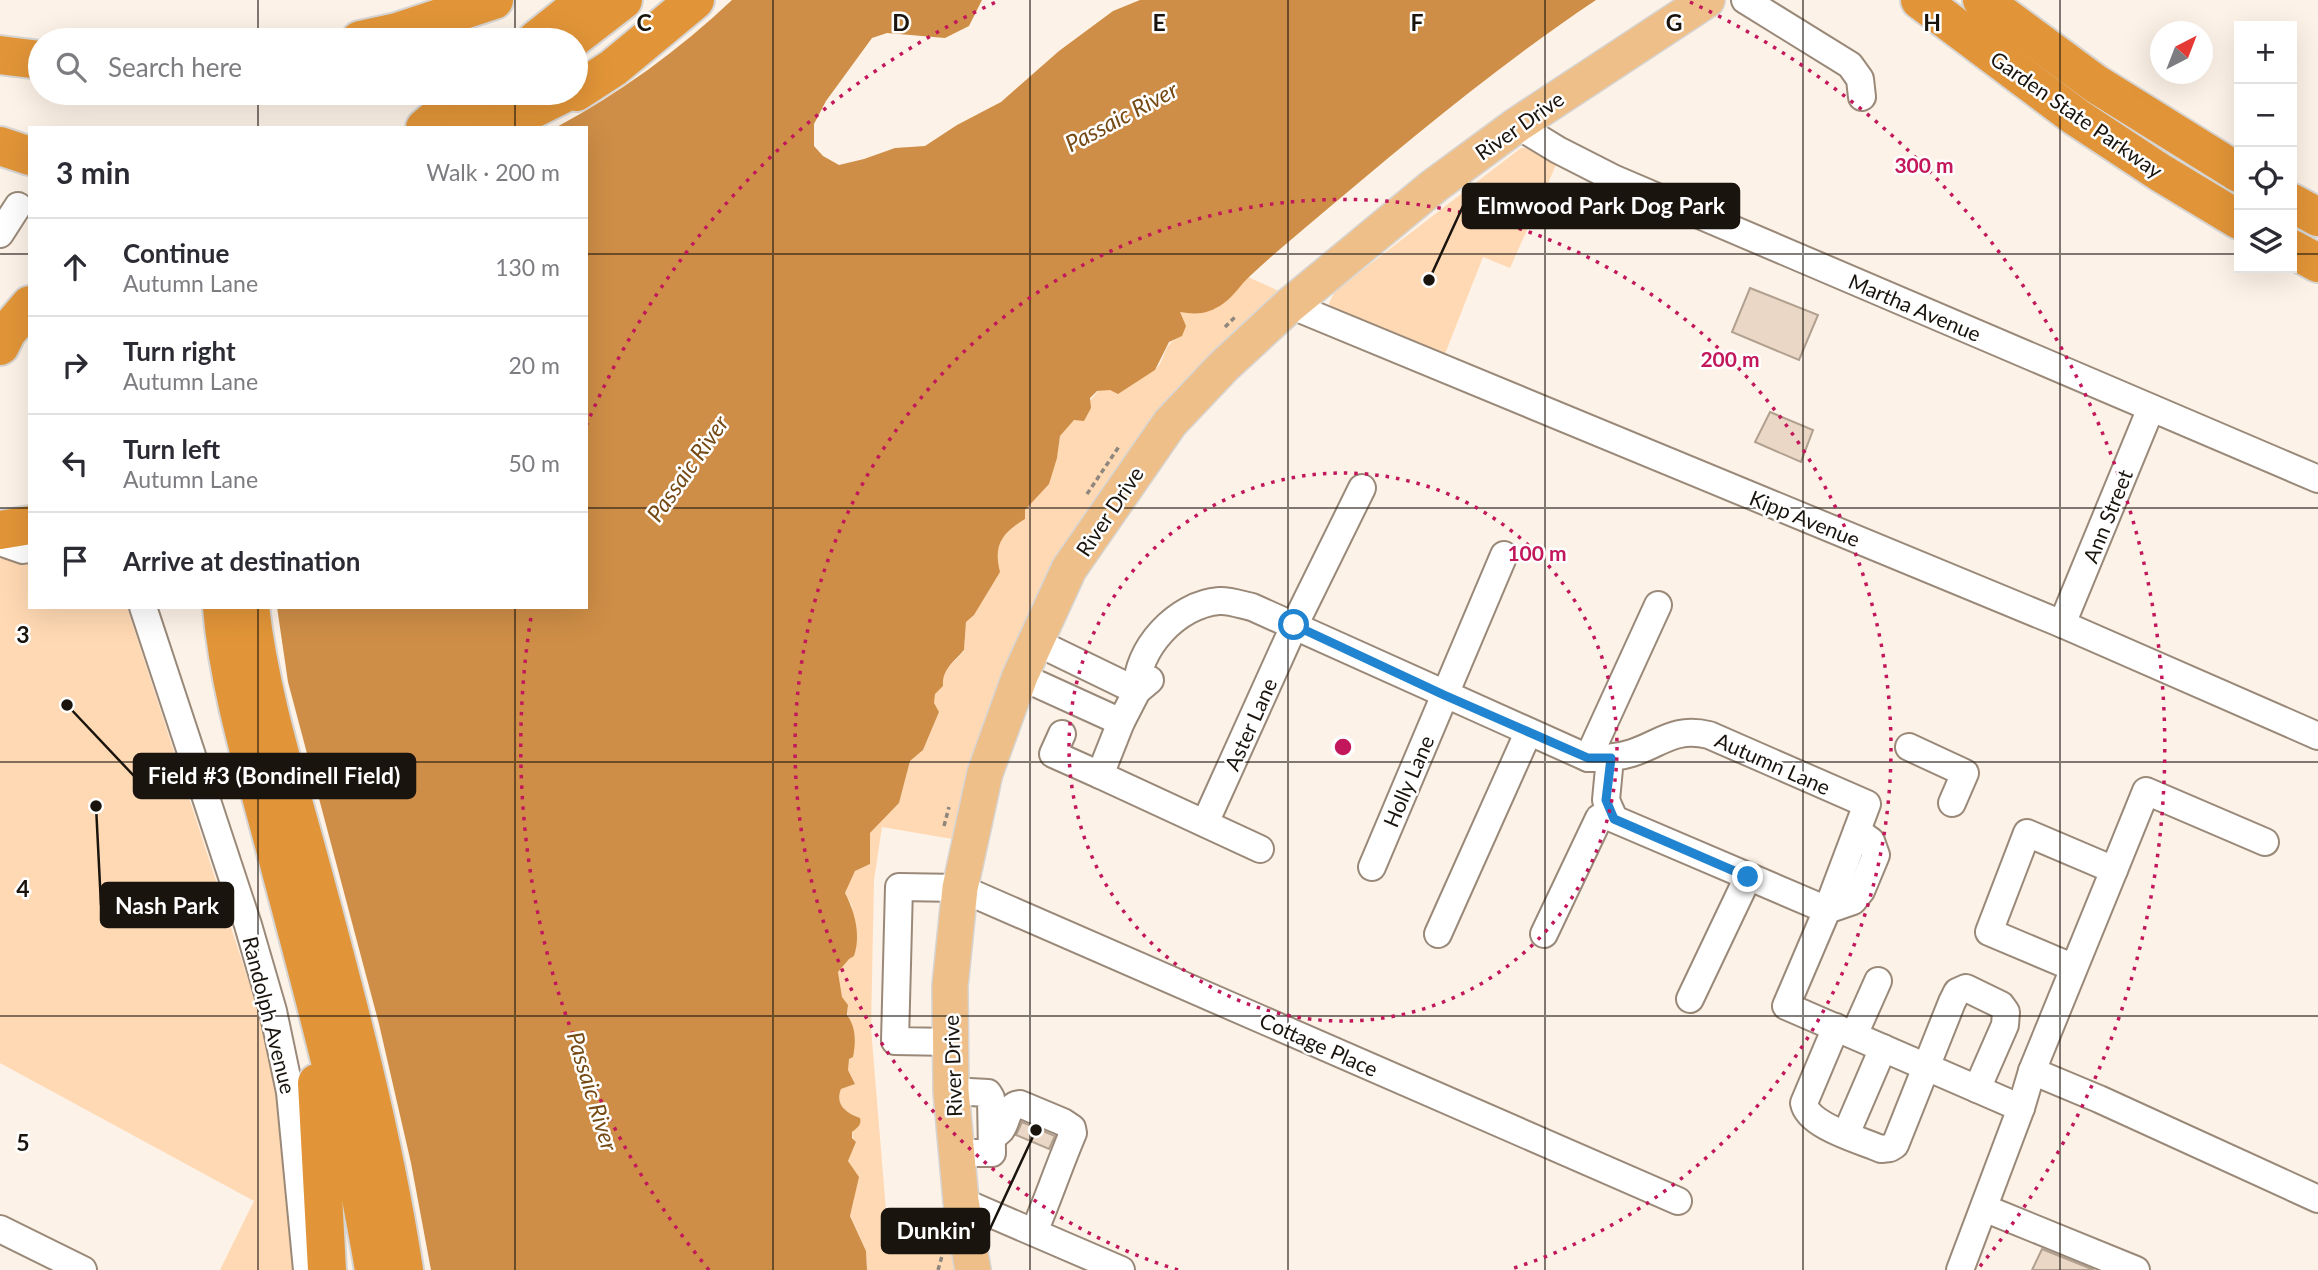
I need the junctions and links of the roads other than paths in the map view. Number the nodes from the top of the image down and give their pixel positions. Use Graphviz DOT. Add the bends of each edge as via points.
graph roads {
  1 [pos="494,0"];
  2 [pos="586,0"];
  3 [pos="624,0"];
  4 [pos="695,0"];
  5 [pos="1707,0"];
  6 [pos="1745,0"];
  7 [pos="1920,0"];
  8 [pos="1982,0"];
  9 [pos="662,27"];
  10 [pos="409,28"];
  11 [pos="551,28"];
  12 [pos="587,28"];
  13 [pos="0,55"];
  14 [pos="28,58"];
  15 [pos="588,79"];
  16 [pos="588,84"];
  17 [pos="1862,97"];
  18 [pos="452,105"];
  19 [pos="488,105"];
  20 [pos="541,105"];
  21 [pos="554,105"];
  22 [pos="1517,125"];
  23 [pos="427,126"];
  24 [pos="462,126"];
  25 [pos="499,126"];
  26 [pos="519,126"];
  27 [pos="0,146"];
  28 [pos="28,155"];
  29 [pos="2234,170"];
  30 [pos="18,206"];
  31 [pos="2297,206"];
  32 [pos="2234,217"];
  33 [pos="2318,217"];
  34 [pos="0,234"];
  35 [pos="2297,251"];
  36 [pos="2318,263"];
  37 [pos="1290,305"];
  38 [pos="28,307"];
  39 [pos="0,346"];
  40 [pos="2151,408"];
  41 [pos="2318,479"];
  42 [pos="1362,488"];
  43 [pos="28,525"];
  44 [pos="0,530"];
  45 [pos="0,542"];
  46 [pos="28,549"];
  47 [pos="1504,555"];
  48 [pos="1658,605"];
  49 [pos="144,609"];
  50 [pos="222,609"];
  51 [pos="250,609"];
  52 [pos="2062,624"];
  53 [pos="1294,625"];
  54 [pos="1036,642"];
  55 [pos="1020,676"];
  56 [pos="1137,691"];
  57 [pos="1444,695"];
  58 [pos="1121,722"];
  59 [pos="245,732"];
  60 [pos="1528,733"];
  61 [pos="1062,734"];
  62 [pos="2318,736"];
  63 [pos="1909,747"];
  64 [pos="1599,758"];
  65 [pos="1100,775"];
  66 [pos="1952,803"];
  67 [pos="1611,812"];
  68 [pos="1205,823"];
  69 [pos="2265,842"];
  70 [pos="1260,849"];
  71 [pos="1372,867"];
  72 [pos="2113,870"];
  73 [pos="1748,877"];
  74 [pos="960,888"];
  75 [pos="1826,910"];
  76 [pos="1438,934"];
  77 [pos="1544,934"];
  78 [pos="2072,967"];
  79 [pos="1878,981"];
  80 [pos="1690,999"];
  81 [pos="1845,1031"];
  82 [pos="951,1042"];
  83 [pos="1883,1048"];
  84 [pos="1927,1067"];
  85 [pos="2032,1071"];
  86 [pos="1977,1089"];
  87 [pos="951,1091"];
  88 [pos="2021,1108"];
  89 [pos="1846,1134"];
  90 [pos="992,1138"];
  91 [pos="957,1153"];
  92 [pos="2318,1199"];
  93 [pos="961,1201"];
  94 [pos="1678,1201"];
  95 [pos="1984,1208"];
  96 [pos="0,1229"];
  97 [pos="1034,1232"];
  98 [pos="33,1259"];
  99 [pos="83,1270"];
  100 [pos="307,1270"];
  101 [pos="327,1270"];
  102 [pos="374,1270"];
  103 [pos="404,1270"];
  104 [pos="973,1270"];
  105 [pos="1121,1270"];
  106 [pos="1960,1270"];
  107 [pos="2136,1270"];
  1 -- 10 [label="highway"];
  2 -- 11 [label="highway"];
  3 -- 12 [label="highway"];
  4 -- 9 [label="highway"];
  5 -- 22 [label="main road, River Drive"];
  6 -- 17 [label="street" via="1850,65 1860,79"];
  7 -- 32 [label="highway, Garden State Parkway" via="2076,117"];
  8 -- 29 [label="highway, Garden State Parkway" via="2096,84"];
  9 -- 15 [label="highway"];
  9 -- 16 [label="highway"];
  13 -- 14 [label="highway"];
  18 -- 23 [label="highway"];
  19 -- 24 [label="highway"];
  20 -- 25 [label="highway"];
  21 -- 26 [label="highway"];
  22 -- 37 [label="main road, River Drive" via="1434,186"];
  22 -- 40 [label="street, Martha Avenue" via="1615,179"];
  27 -- 28 [label="highway"];
  30 -- 34 [label="street"];
  31 -- 33 [label="highway"];
  35 -- 36 [label="highway"];
  37 -- 52 [label="street, Kipp Avenue"];
  37 -- 54 [label="main road, River Drive" via="1170,423 1069,569"];
  38 -- 39 [label="highway"];
  40 -- 41 [label="street, Martha Avenue"];
  40 -- 52 [label="street, Ann Street"];
  42 -- 53 [label="street, Aster Lane"];
  43 -- 44 [label="highway"];
  45 -- 46 [label="street"];
  47 -- 57 [label="street, Holly Lane"];
  48 -- 64 [label="street"];
  49 -- 100 [label="street, Randolph Avenue" via="273,1011 293,1114"];
  50 -- 59 [label="highway"];
  51 -- 103 [label="highway" via="272,722 367,1082"];
  52 -- 62 [label="street, Kipp Avenue"];
  53 -- 56 [label="street" via="1252,607 1207,618 1181,634"];
  53 -- 57 [label="street"];
  53 -- 68 [label="street, Aster Lane"];
  54 -- 55 [label="main road, River Drive"];
  54 -- 56 [label="street"];
  55 -- 58 [label="street"];
  55 -- 74 [label="main road, River Drive" via="985,773"];
  56 -- 58 [label="street"];
  57 -- 60 [label="street"];
  57 -- 71 [label="street, Holly Lane"];
  58 -- 65 [label="street"];
  59 -- 101 [label="highway" via="313,1054"];
  59 -- 102 [label="highway" via="335,1076"];
  60 -- 64 [label="street"];
  60 -- 76 [label="street"];
  61 -- 65 [label="street" via="1053,754"];
  63 -- 66 [label="street" via="1965,773"];
  64 -- 67 [label="street"];
  64 -- 75 [label="street, Autumn Lane" via="1634,752 1672,734 1732,731 1771,762 1867,804"];
  65 -- 68 [label="street"];
  67 -- 73 [label="street" via="1614,819"];
  67 -- 77 [label="street" via="1599,818"];
  68 -- 70 [label="street"];
  69 -- 72 [label="street" via="2146,791"];
  72 -- 78 [label="street"];
  72 -- 78 [label="street" via="2027,833 1989,932"];
  73 -- 75 [label="street"];
  73 -- 80 [label="street"];
  74 -- 82 [label="main road, River Drive" via="950,986"];
  74 -- 82 [label="street" via="899,887 895,1041"];
  74 -- 94 [label="street, Cottage Place"];
  75 -- 81 [label="street, Autumn Lane" via="1786,1006"];
  78 -- 85 [label="street"];
  79 -- 81 [label="street"];
  81 -- 83 [label="street"];
  81 -- 89 [label="street" via="1804,1103 1810,1117"];
  82 -- 87 [label="main road, River Drive"];
  83 -- 84 [label="street"];
  83 -- 89 [label="street"];
  84 -- 86 [label="street"];
  84 -- 86 [label="street" via="1956,992 1966,988 2006,1012 2005,1025"];
  84 -- 89 [label="street" via="1895,1145 1881,1149"];
  85 -- 88 [label="street"];
  85 -- 92 [label="street"];
  86 -- 88 [label="street"];
  87 -- 90 [label="street" via="991,1095"];
  87 -- 91 [label="main road, River Drive"];
  88 -- 95 [label="street"];
  90 -- 91 [label="street" via="992,1153"];
  90 -- 97 [label="street" via="1002,1129 1014,1104 1072,1128"];
  91 -- 93 [label="main road, River Drive"];
  93 -- 97 [label="street"];
  93 -- 104 [label="main road, River Drive"];
  95 -- 106 [label="street"];
  95 -- 107 [label="street"];
  96 -- 98 [label="street"];
  97 -- 105 [label="street"];
  98 -- 99 [label="street"];
}
